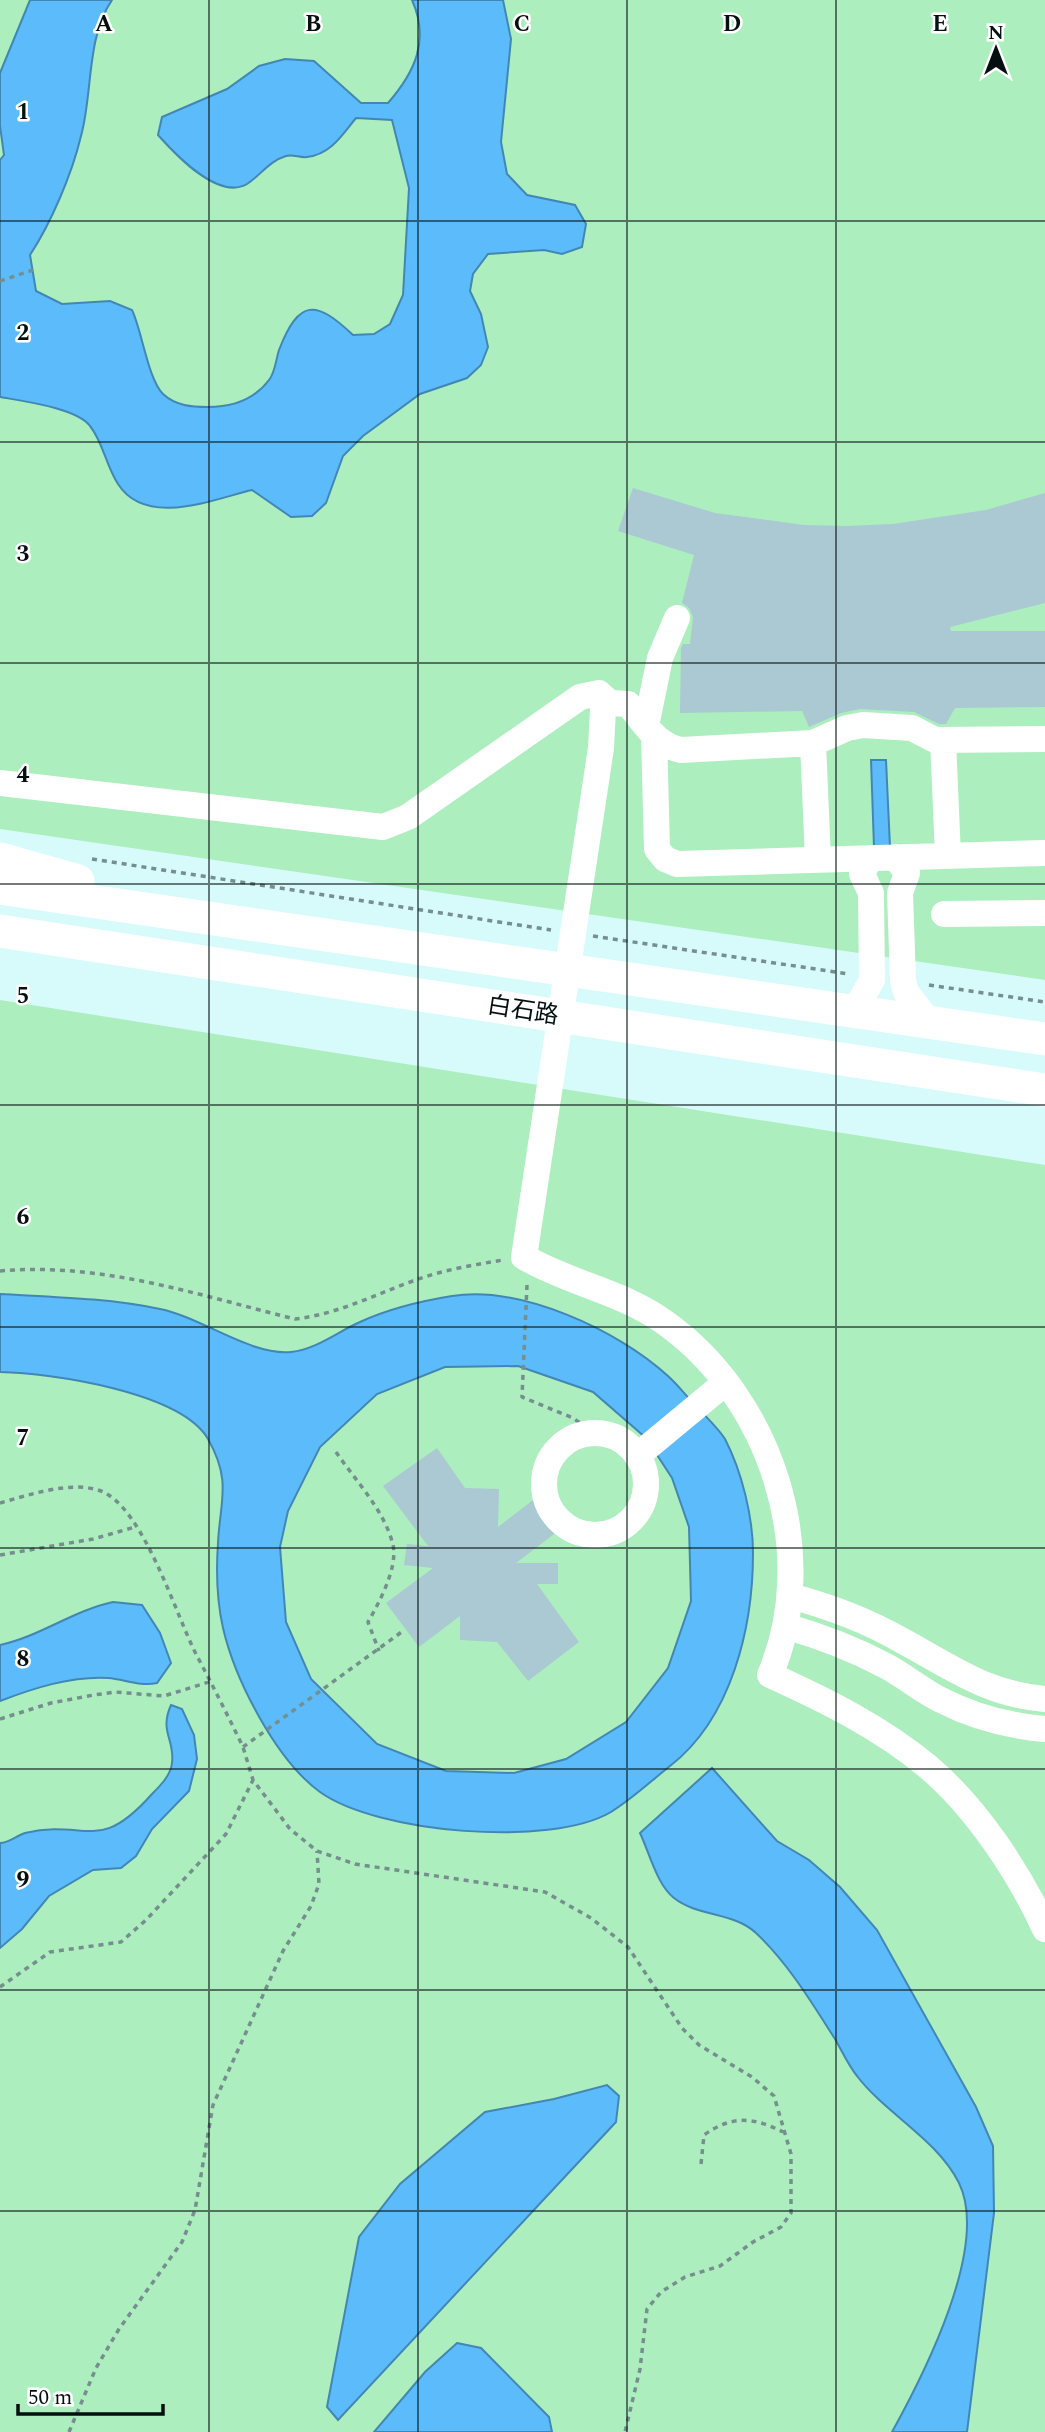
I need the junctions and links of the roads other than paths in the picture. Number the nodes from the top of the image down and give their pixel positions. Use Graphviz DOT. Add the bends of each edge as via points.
graph roads {
  1 [pos="677,618"];
  2 [pos="610,703"];
  3 [pos="650,731"];
  4 [pos="1045,739"];
  5 [pos="943,740"];
  6 [pos="813,743"];
  7 [pos="0,783"];
  8 [pos="1045,853"];
  9 [pos="948,856"];
  10 [pos="882,857"];
  11 [pos="0,859"];
  12 [pos="818,859"];
  13 [pos="0,888"];
  14 [pos="1045,913"];
  15 [pos="944,914"];
  16 [pos="199,915"];
  17 [pos="0,931"];
  18 [pos="0,953"];
  19 [pos="193,959"];
  20 [pos="854,1012"];
  21 [pos="930,1023"];
  22 [pos="1045,1039"];
  23 [pos="1045,1090"];
  24 [pos="726,1383"];
  25 [pos="643,1453"];
  26 [pos="790,1596"];
  27 [pos="785,1626"];
  28 [pos="1045,1699"];
  29 [pos="1045,1729"];
  30 [pos="1045,1929"];
  1 -- 3 [label="street" via="660,658"];
  2 -- 3 [label="street" via="628,704"];
  2 -- 7 [label="street" via="599,693 580,697 408,817 383,827"];
  2 -- 24 [label="street" via="604,709 526,1246 561,1277 663,1320 690,1342"];
  3 -- 6 [label="street" via="667,747 681,750"];
  3 -- 12 [label="street" via="657,849 665,859 677,864"];
  4 -- 5 [label="street"];
  5 -- 6 [label="street" via="912,728 863,725"];
  5 -- 9 [label="street"];
  6 -- 12 [label="street"];
  8 -- 9 [label="street"];
  9 -- 10 [label="street"];
  10 -- 12 [label="street"];
  10 -- 20 [label="street" via="862,874 871,893 872,977"];
  10 -- 21 [label="street" via="907,873 900,893 903,981"];
  11 -- 16 [label="main road"];
  13 -- 16 [label="main road, 白石路"];
  14 -- 15 [label="street"];
  16 -- 20 [label="main road, 白石路"];
  17 -- 19 [label="main road, 白石路"];
  18 -- 19 [label="main road"];
  19 -- 23 [label="main road, 白石路"];
  20 -- 21 [label="main road, 白石路"];
  21 -- 22 [label="main road, 白石路"];
  24 -- 25 [label="street"];
  24 -- 26 [label="street" via="763,1441 779,1489"];
  25 -- 25 [label="street" via="594,1433 564,1444 549,1462 544,1485 553,1515 584,1534 618,1530 633,1519 642,1504 646,1487"];
  26 -- 27 [label="street"];
  26 -- 28 [label="street" via="840,1611 991,1689"];
  27 -- 29 [label="street" via="875,1661 940,1700 981,1717"];
  27 -- 30 [label="street" via="770,1675 842,1710 928,1767 1006,1858"];
}
